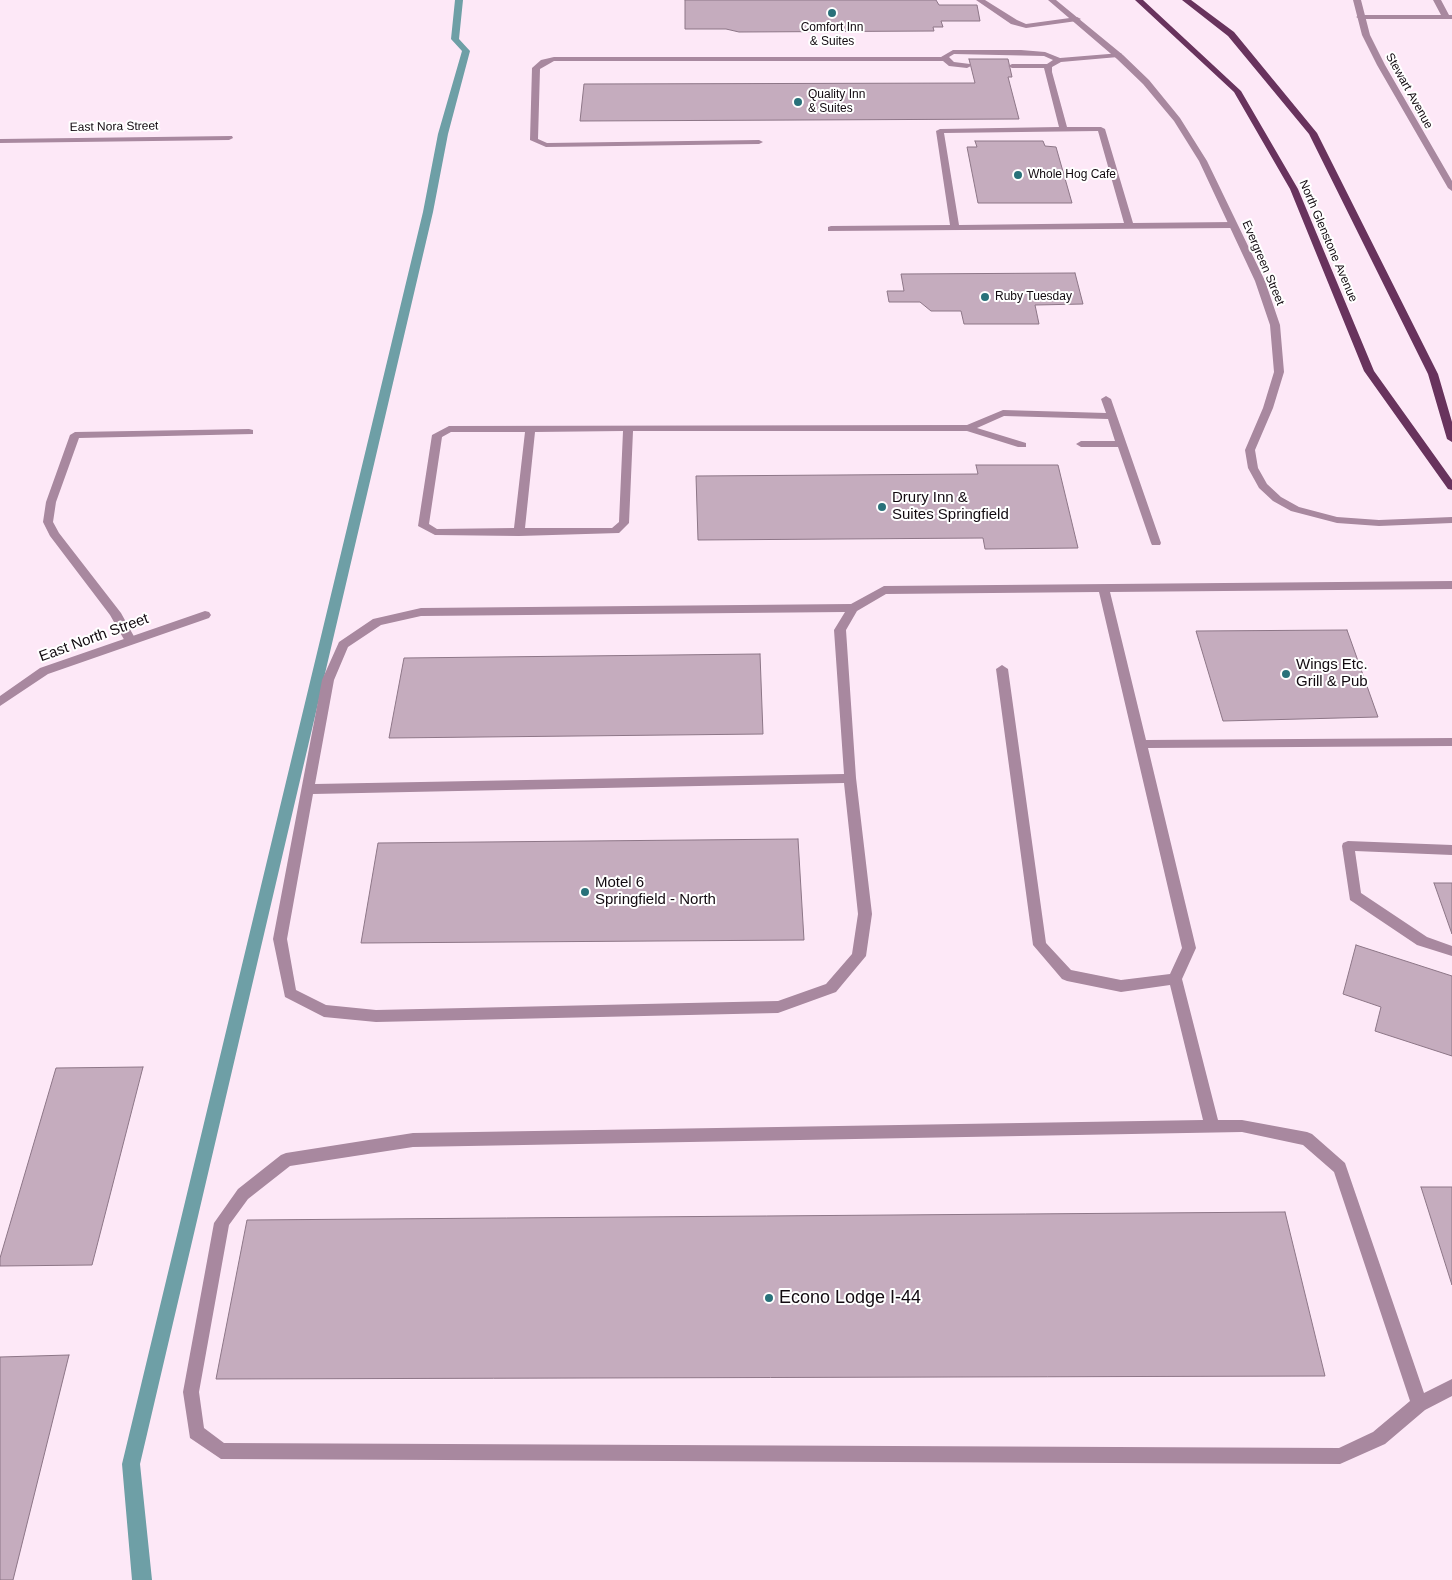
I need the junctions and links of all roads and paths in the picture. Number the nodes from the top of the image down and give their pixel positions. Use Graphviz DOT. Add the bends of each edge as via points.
graph roads {
  1 [pos="980,0"];
  2 [pos="1052,0"];
  3 [pos="1140,0"];
  4 [pos="1186,0"];
  5 [pos="1357,0"];
  6 [pos="1437,0"];
  7 [pos="1360,17"];
  8 [pos="1449,18"];
  9 [pos="1077,20"];
  10 [pos="1118,54"];
  11 [pos="945,59"];
  12 [pos="1059,60"];
  13 [pos="967,66"];
  14 [pos="1012,66"];
  15 [pos="1048,66"];
  16 [pos="1064,129"];
  17 [pos="229,138"];
  18 [pos="0,141"];
  19 [pos="758,142"];
  20 [pos="1452,188"];
  21 [pos="1233,225"];
  22 [pos="1129,226"];
  23 [pos="955,228"];
  24 [pos="831,229"];
  25 [pos="1106,399"];
  26 [pos="1112,416"];
  27 [pos="530,428"];
  28 [pos="628,428"];
  29 [pos="968,428"];
  30 [pos="249,432"];
  31 [pos="1452,439"];
  32 [pos="1081,444"];
  33 [pos="1121,444"];
  34 [pos="1022,445"];
  35 [pos="1452,487"];
  36 [pos="1452,520"];
  37 [pos="519,532"];
  38 [pos="1156,543"];
  39 [pos="1452,585"];
  40 [pos="1104,588"];
  41 [pos="853,608"];
  42 [pos="205,615"];
  43 [pos="130,640"];
  44 [pos="1002,669"];
  45 [pos="0,702"];
  46 [pos="1452,742"];
  47 [pos="1140,744"];
  48 [pos="850,778"];
  49 [pos="308,789"];
  50 [pos="1452,850"];
  51 [pos="1452,951"];
  52 [pos="1175,979"];
  53 [pos="1212,1127"];
  54 [pos="1452,1387"];
  55 [pos="1419,1404"];
  1 -- 9 [label="street" via="1026,26"];
  2 -- 9 [label="street, Evergreen Street"];
  3 -- 35 [label="main road, North Glenstone Avenue" via="1237,92 1294,189 1369,371"];
  4 -- 31 [label="main road" via="1232,34 1313,133 1433,374"];
  5 -- 7 [label="street, Stewart Avenue"];
  6 -- 8 [label="street"];
  7 -- 8 [label="street"];
  7 -- 20 [label="street, Stewart Avenue" via="1381,65"];
  9 -- 10 [label="street, Evergreen Street"];
  10 -- 12 [label="street"];
  10 -- 21 [label="street, Evergreen Street" via="1162,101 1191,140"];
  11 -- 12 [label="street" via="953,52 1021,52 1045,54"];
  11 -- 13 [label="street" via="952,64"];
  11 -- 19 [label="street" via="554,59 536,68 534,140 546,145"];
  12 -- 15 [label="street"];
  14 -- 15 [label="street"];
  15 -- 16 [label="street"];
  16 -- 22 [label="street" via="1101,129"];
  16 -- 23 [label="street" via="940,130"];
  17 -- 18 [label="street, East Nora Street"];
  21 -- 22 [label="street"];
  21 -- 36 [label="street, Evergreen Street" via="1269,303 1278,348 1279,372 1250,450 1258,479 1286,504 1323,517 1358,523"];
  22 -- 23 [label="street"];
  23 -- 24 [label="street"];
  25 -- 26 [label="street"];
  26 -- 29 [label="street" via="1003,413"];
  26 -- 33 [label="street"];
  27 -- 28 [label="street"];
  27 -- 37 [label="street"];
  27 -- 37 [label="street" via="449,429 437,435 423,526 435,532"];
  28 -- 29 [label="street"];
  28 -- 37 [label="street" via="624,523 615,531"];
  29 -- 34 [label="street"];
  30 -- 43 [label="street" via="75,434 51,502 48,522 115,613"];
  32 -- 33 [label="street"];
  33 -- 38 [label="street"];
  39 -- 40 [label="street"];
  40 -- 41 [label="street" via="884,590"];
  40 -- 47 [label="street"];
  41 -- 48 [label="street" via="840,630"];
  41 -- 49 [label="street" via="421,612 377,622 343,645 328,680"];
  42 -- 43 [label="street, East North Street"];
  43 -- 45 [label="street, East North Street" via="44,671"];
  44 -- 52 [label="street" via="1040,945 1067,975 1121,986"];
  46 -- 47 [label="street"];
  47 -- 52 [label="street" via="1189,948"];
  48 -- 49 [label="street"];
  48 -- 49 [label="street" via="865,914 859,956 832,988 778,1007 376,1016 324,1011 290,993 280,938"];
  50 -- 51 [label="street" via="1348,846 1355,896 1422,941"];
  52 -- 53 [label="street"];
  53 -- 55 [label="street" via="1242,1126 1307,1139 1340,1168"];
  53 -- 55 [label="street" via="414,1140 286,1160 243,1194 222,1223 191,1392 196,1432 221,1451 1340,1456 1379,1438"];
  54 -- 55 [label="street"];
}
